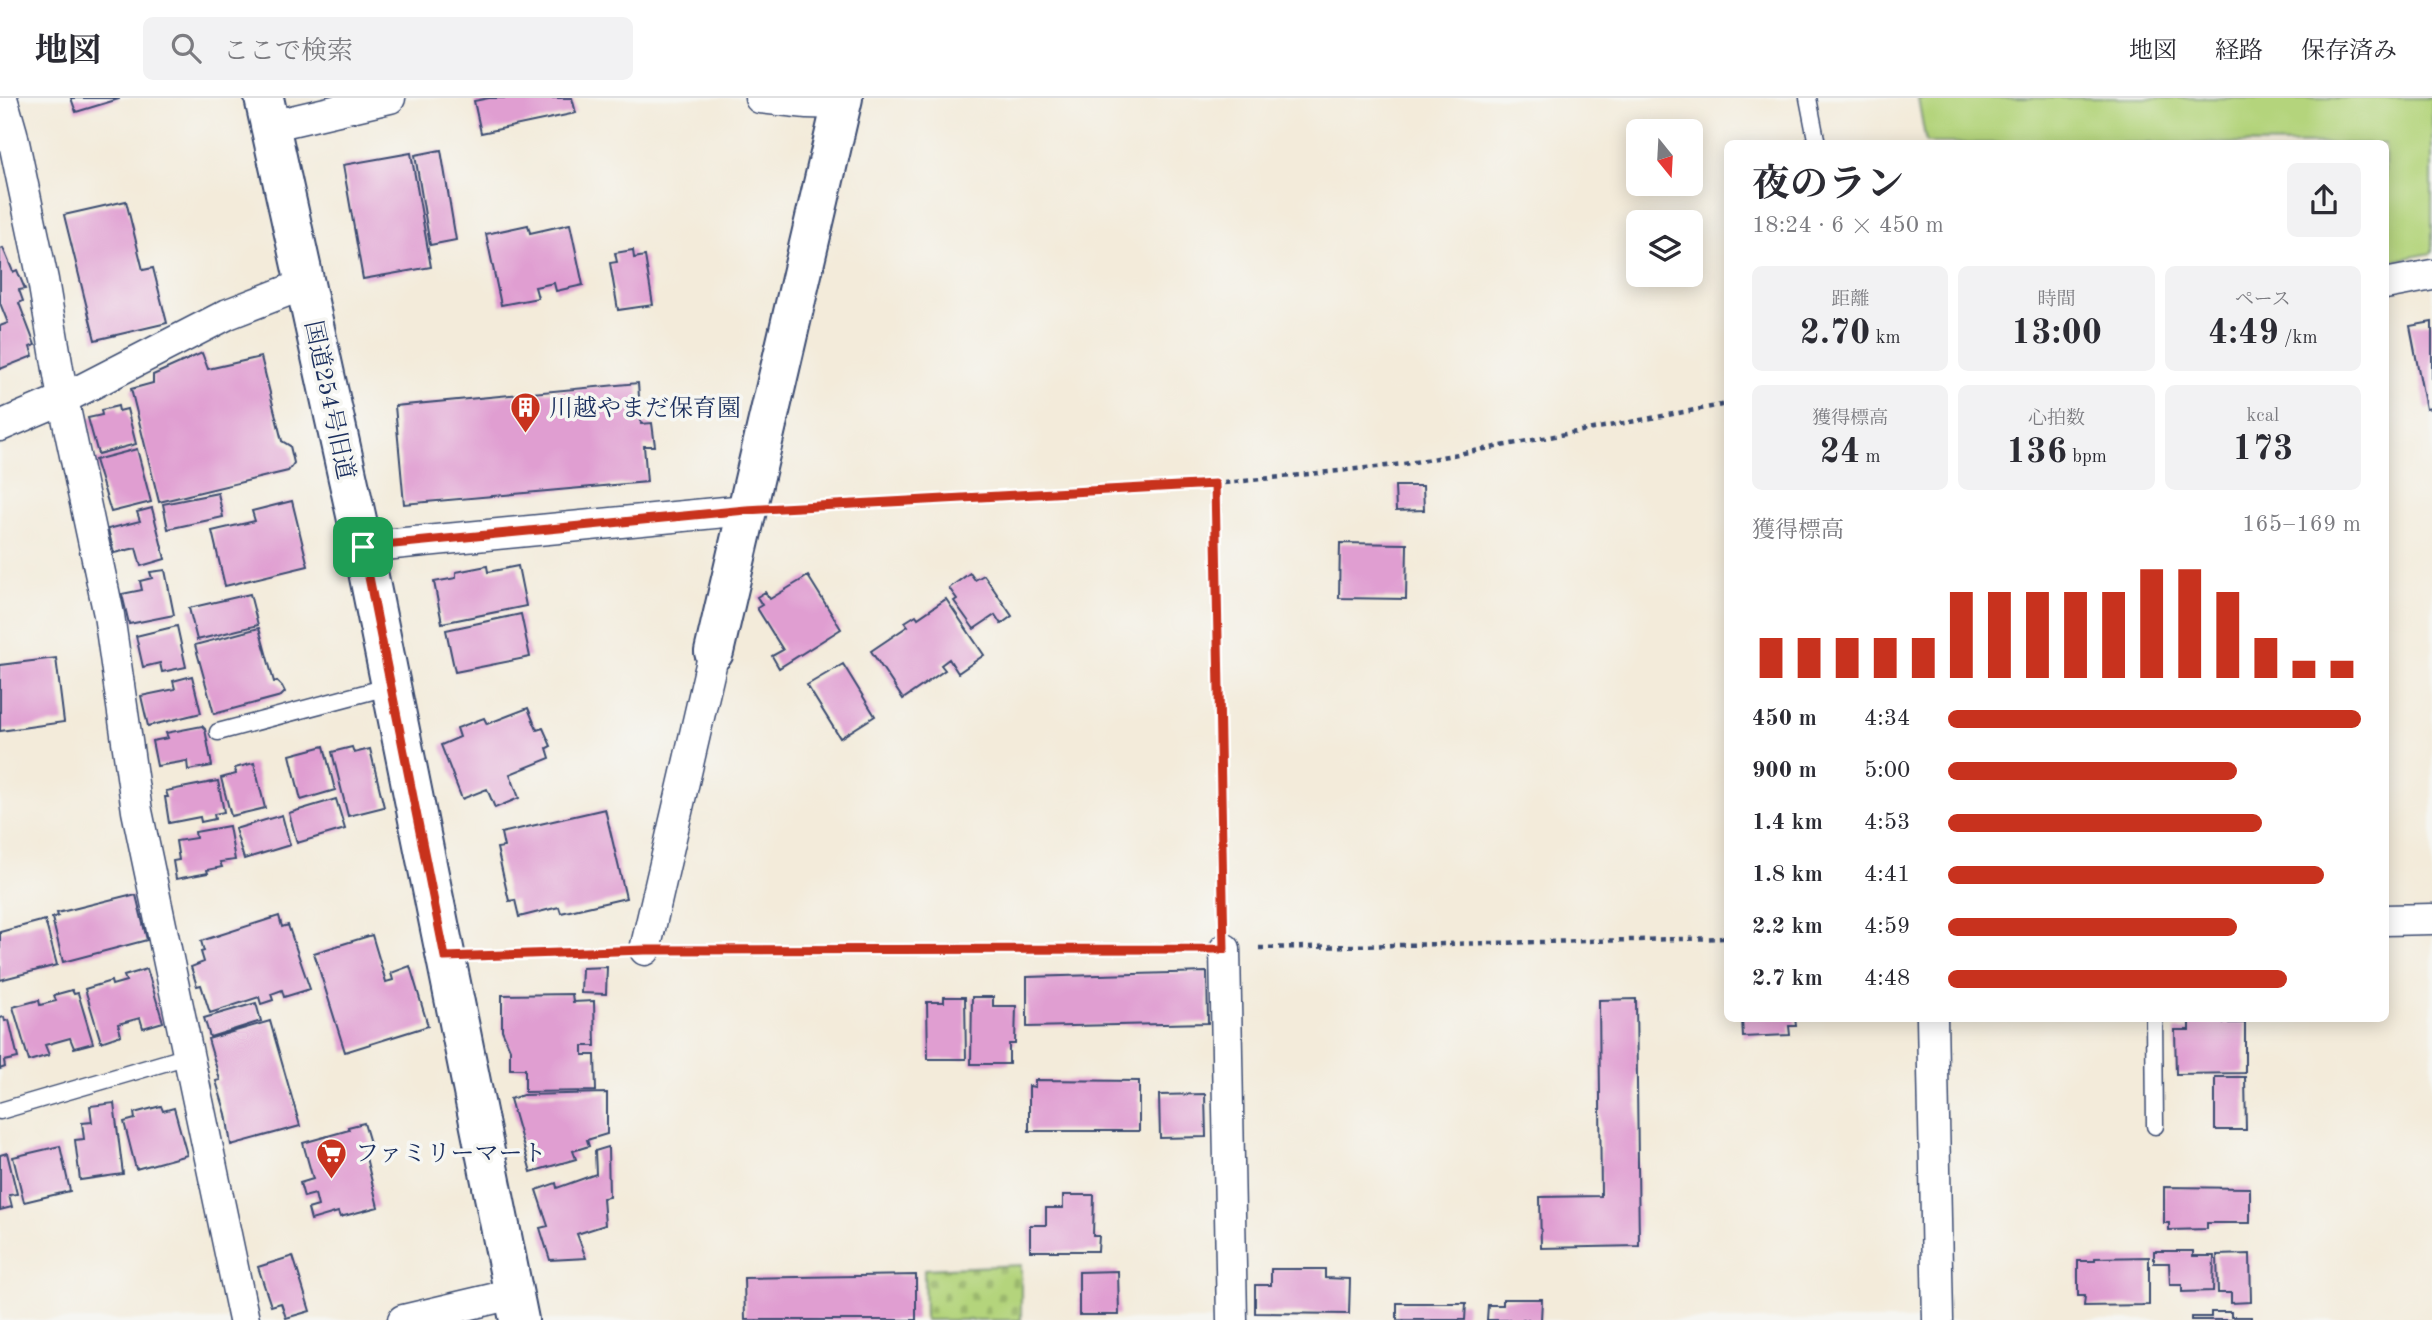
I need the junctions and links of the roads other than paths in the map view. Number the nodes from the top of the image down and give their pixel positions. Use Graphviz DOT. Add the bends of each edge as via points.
graph roads {
  1 [pos="2,98"];
  2 [pos="390,98"];
  3 [pos="760,98"];
  4 [pos="1808,98"];
  5 [pos="842,101"];
  6 [pos="267,112"];
  7 [pos="1815,140"];
  8 [pos="2432,275"];
  9 [pos="2389,283"];
  10 [pos="305,284"];
  11 [pos="62,399"];
  12 [pos="0,426"];
  13 [pos="746,510"];
  14 [pos="363,547"];
  15 [pos="714,652"];
  16 [pos="391,686"];
  17 [pos="218,732"];
  18 [pos="2432,919"];
  19 [pos="2389,920"];
  20 [pos="1224,949"];
  21 [pos="645,950"];
  22 [pos="1932,1022"];
  23 [pos="2154,1022"];
  24 [pos="188,1056"];
  25 [pos="0,1111"];
  26 [pos="2155,1126"];
  27 [pos="516,1307"];
  28 [pos="244,1320"];
  29 [pos="403,1320"];
  30 [pos="1232,1320"];
  31 [pos="1938,1320"];
  1 -- 11 [label="street" via="15,179 43,279"];
  2 -- 6 [label="street"];
  3 -- 5 [label="street"];
  4 -- 7 [label="lane"];
  5 -- 13 [label="street"];
  6 -- 10 [label="street, 国道254号旧道"];
  8 -- 9 [label="street"];
  10 -- 11 [label="street" via="228,314"];
  10 -- 14 [label="street, 国道254号旧道"];
  11 -- 12 [label="street"];
  11 -- 24 [label="street" via="108,615 137,811"];
  13 -- 14 [label="street"];
  13 -- 15 [label="street"];
  14 -- 16 [label="street, 国道254号旧道"];
  15 -- 21 [label="street"];
  16 -- 17 [label="lane"];
  16 -- 27 [label="street, 国道254号旧道"];
  18 -- 19 [label="street"];
  20 -- 30 [label="street"];
  22 -- 31 [label="street"];
  23 -- 26 [label="lane"];
  24 -- 25 [label="lane"];
  24 -- 28 [label="street"];
  27 -- 29 [label="street"];
}
